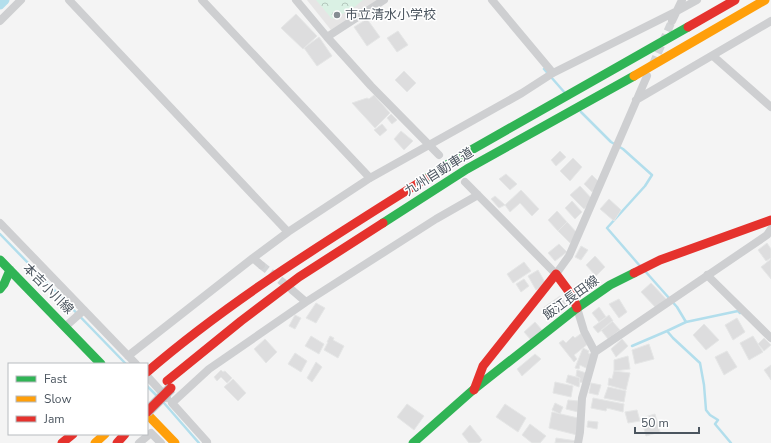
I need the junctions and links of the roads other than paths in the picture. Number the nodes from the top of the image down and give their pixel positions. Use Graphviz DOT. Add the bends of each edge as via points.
graph roads {
  1 [pos="21,0"];
  2 [pos="69,0"];
  3 [pos="202,0"];
  4 [pos="296,0"];
  5 [pos="384,0"];
  6 [pos="492,0"];
  7 [pos="682,0"];
  8 [pos="697,0"];
  9 [pos="735,0"];
  10 [pos="765,0"];
  11 [pos="677,11"];
  12 [pos="0,21"];
  13 [pos="672,21"];
  14 [pos="771,21"];
  15 [pos="326,37"];
  16 [pos="713,56"];
  17 [pos="552,73"];
  18 [pos="647,76"];
  19 [pos="636,100"];
  20 [pos="771,107"];
  21 [pos="430,145"];
  22 [pos="439,155"];
  23 [pos="370,178"];
  24 [pos="465,182"];
  25 [pos="478,195"];
  26 [pos="771,220"];
  27 [pos="0,223"];
  28 [pos="771,229"];
  29 [pos="288,232"];
  30 [pos="253,258"];
  31 [pos="0,260"];
  32 [pos="261,265"];
  33 [pos="10,270"];
  34 [pos="0,274"];
  35 [pos="556,274"];
  36 [pos="707,275"];
  37 [pos="0,289"];
  38 [pos="292,290"];
  39 [pos="306,302"];
  40 [pos="577,308"];
  41 [pos="84,310"];
  42 [pos="66,326"];
  43 [pos="76,337"];
  44 [pos="771,338"];
  45 [pos="595,352"];
  46 [pos="128,356"];
  47 [pos="100,363"];
  48 [pos="107,363"];
  49 [pos="135,363"];
  50 [pos="149,370"];
  51 [pos="148,377"];
  52 [pos="169,384"];
  53 [pos="473,390"];
  54 [pos="152,394"];
  55 [pos="172,403"];
  56 [pos="148,407"];
  57 [pos="148,412"];
  58 [pos="148,414"];
  59 [pos="161,430"];
  60 [pos="72,435"];
  61 [pos="75,435"];
  62 [pos="104,435"];
  63 [pos="124,435"];
  64 [pos="62,443"];
  65 [pos="68,443"];
  66 [pos="95,443"];
  67 [pos="117,443"];
  68 [pos="140,443"];
  69 [pos="161,443"];
  70 [pos="175,443"];
  71 [pos="206,443"];
  72 [pos="413,443"];
  73 [pos="578,443"];
  1 -- 12 [label="street"];
  2 -- 29 [label="street"];
  3 -- 23 [label="street"];
  4 -- 15 [label="street"];
  5 -- 15 [label="street"];
  6 -- 17 [label="street"];
  7 -- 11 [label="street"];
  8 -- 11 [label="street"];
  9 -- 50 [label="main road, 九州自動車道" via="459,157 289,265 183,341"];
  10 -- 52 [label="main road, 九州自動車道" via="467,169 298,277 241,321"];
  11 -- 13 [label="street"];
  11 -- 17 [label="street"];
  14 -- 16 [label="street"];
  15 -- 21 [label="street"];
  16 -- 19 [label="street"];
  16 -- 20 [label="street"];
  17 -- 21 [label="street"];
  18 -- 19 [label="street"];
  19 -- 35 [label="street" via="568,256"];
  21 -- 22 [label="street"];
  21 -- 23 [label="street"];
  23 -- 29 [label="street"];
  24 -- 25 [label="street"];
  25 -- 35 [label="street"];
  25 -- 39 [label="street"];
  26 -- 40 [label="main road, 飯江長田線" via="660,260 610,285"];
  27 -- 41 [label="street"];
  28 -- 36 [label="street" via="767,236"];
  29 -- 30 [label="street"];
  30 -- 32 [label="street"];
  30 -- 46 [label="street"];
  31 -- 33 [label="main road, 本吉小川線"];
  33 -- 34 [label="main road"];
  33 -- 37 [label="main road"];
  33 -- 42 [label="main road, 本吉小川線"];
  35 -- 40 [label="main road" via="573,297"];
  35 -- 53 [label="main road" via="483,366"];
  36 -- 44 [label="street"];
  36 -- 45 [label="street"];
  38 -- 39 [label="street"];
  39 -- 55 [label="street" via="208,369"];
  40 -- 45 [label="street" via="584,331"];
  40 -- 53 [label="main road, 飯江長田線"];
  41 -- 42 [label="street"];
  41 -- 46 [label="street"];
  42 -- 43 [label="main road, 本吉小川線"];
  43 -- 47 [label="main road, 本吉小川線"];
  43 -- 48 [label="main road, 本吉小川線"];
  45 -- 73 [label="street" via="582,398"];
  46 -- 49 [label="street"];
  51 -- 55 [label="street"];
  52 -- 54 [label="main road, 九州自動車道"];
  52 -- 57 [label="main road, bridge"];
  53 -- 72 [label="main road, 飯江長田線"];
  55 -- 71 [label="street"];
  56 -- 59 [label="main road"];
  58 -- 59 [label="main road"];
  59 -- 70 [label="main road"];
  60 -- 64 [label="main road"];
  61 -- 65 [label="main road"];
  62 -- 66 [label="main road"];
  63 -- 67 [label="main road"];
  68 -- 69 [label="street" via="151,433"];
}
